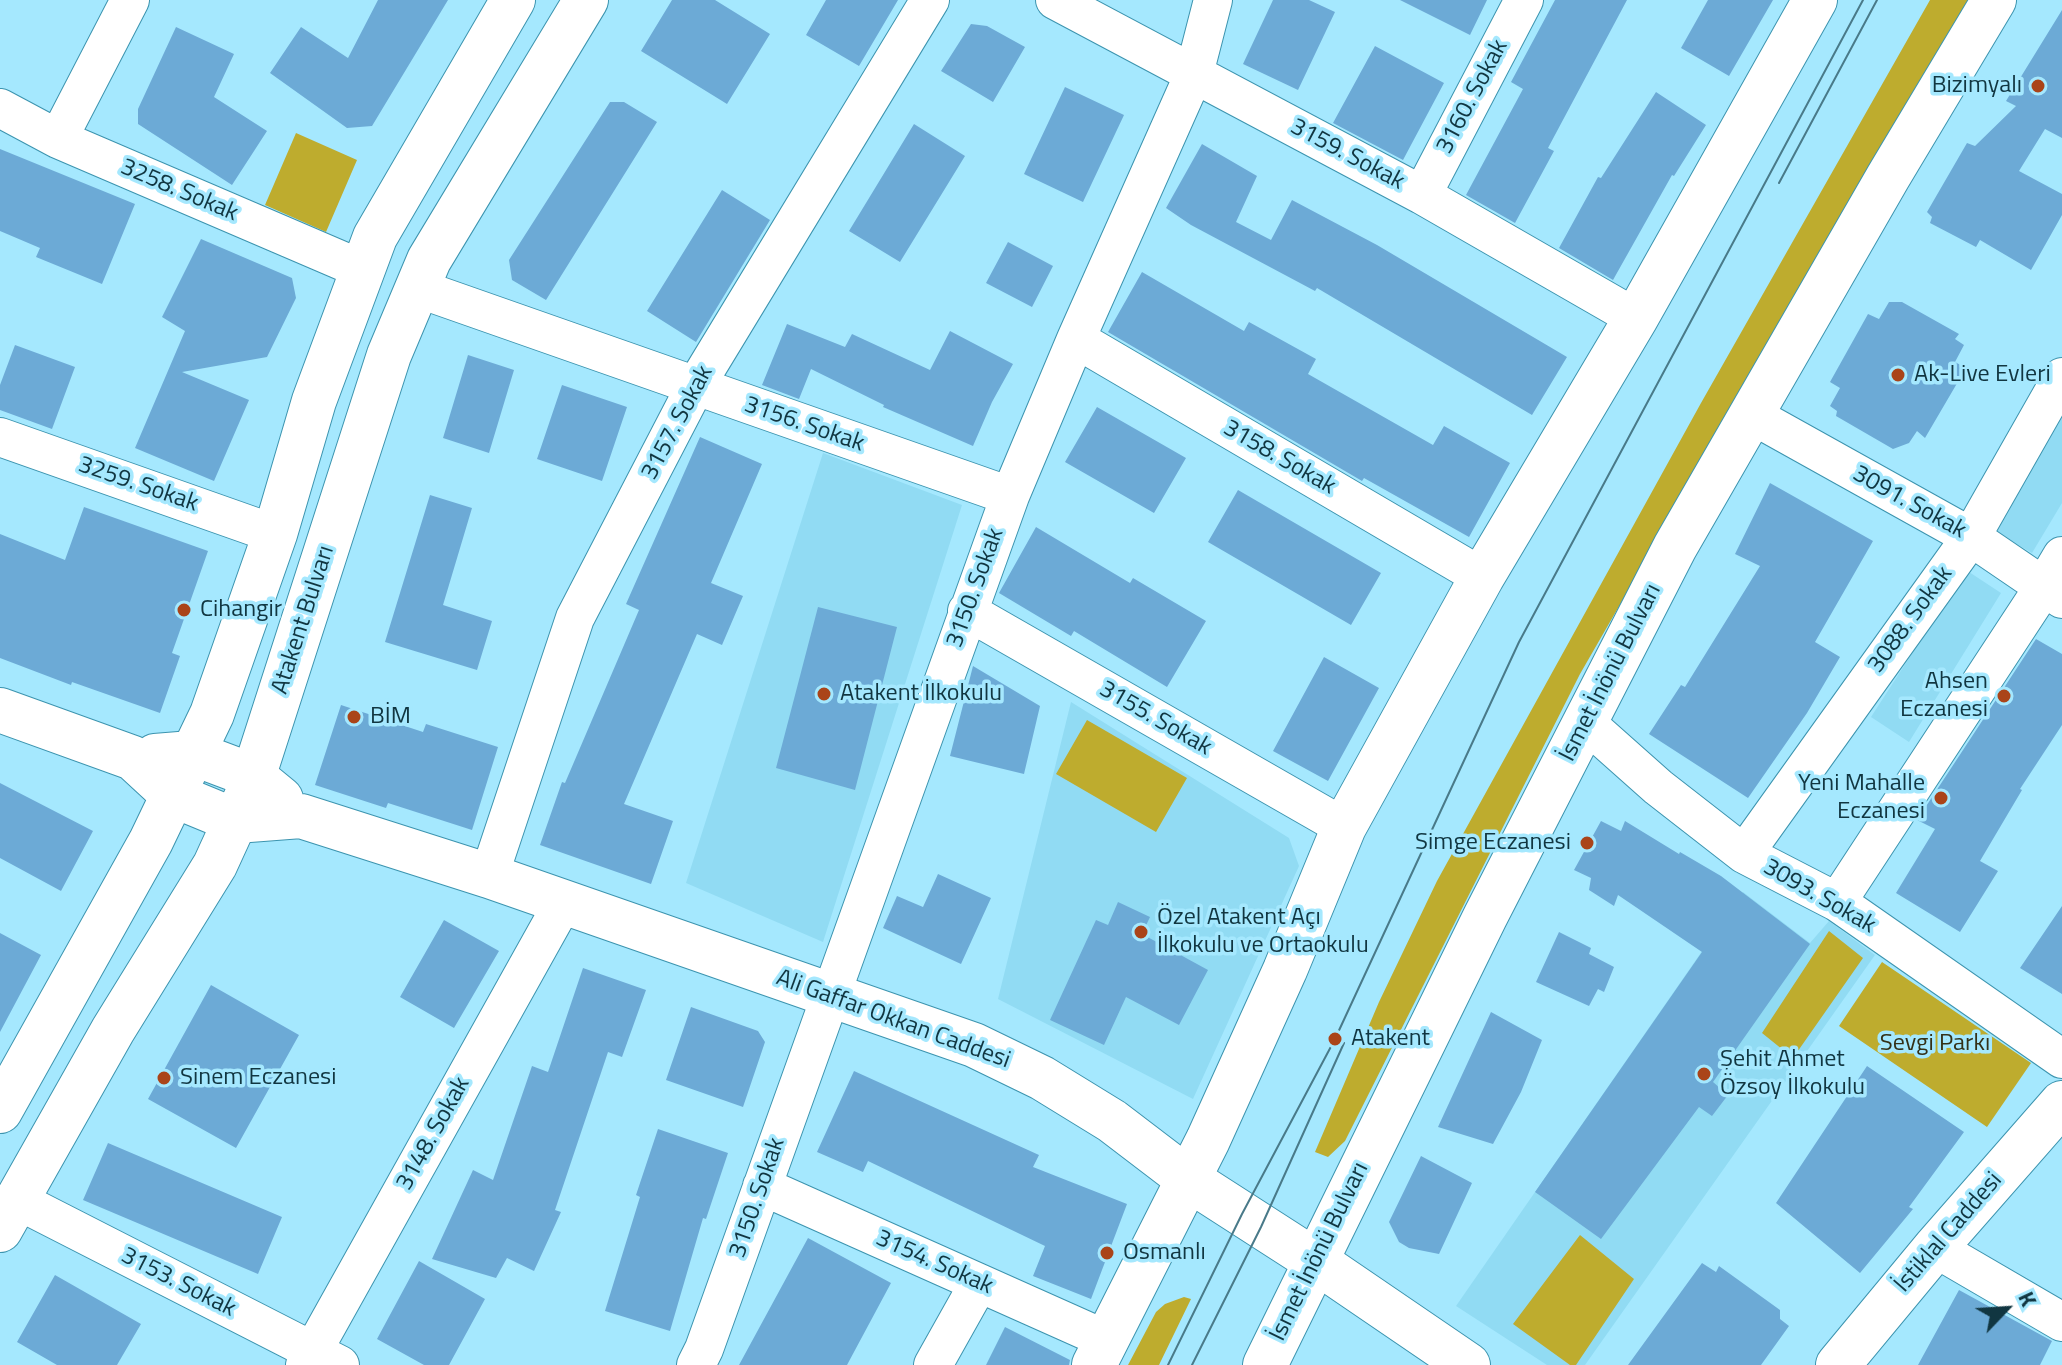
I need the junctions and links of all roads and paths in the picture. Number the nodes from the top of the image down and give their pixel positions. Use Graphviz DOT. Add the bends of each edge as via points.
graph roads {
  1 [pos="130,0"];
  2 [pos="513,0"];
  3 [pos="586,0"];
  4 [pos="930,0"];
  5 [pos="1055,0"];
  6 [pos="1213,0"];
  7 [pos="1524,0"];
  8 [pos="1815,0"];
  9 [pos="1994,0"];
  10 [pos="1194,74"];
  11 [pos="0,108"];
  12 [pos="58,139"];
  13 [pos="1422,195"];
  14 [pos="361,269"];
  15 [pos="417,288"];
  16 [pos="1636,318"];
  17 [pos="1076,339"];
  18 [pos="2062,377"];
  19 [pos="695,387"];
  20 [pos="1752,415"];
  21 [pos="0,437"];
  22 [pos="1010,496"];
  23 [pos="275,534"];
  24 [pos="1971,537"];
  25 [pos="2062,556"];
  26 [pos="1482,577"];
  27 [pos="2053,594"];
  28 [pos="967,611"];
  29 [pos="0,710"];
  30 [pos="1586,723"];
  31 [pos="192,753"];
  32 [pos="133,758"];
  33 [pos="253,776"];
  34 [pos="173,795"];
  35 [pos="301,816"];
  36 [pos="236,821"];
  37 [pos="1344,827"];
  38 [pos="1744,854"];
  39 [pos="489,876"];
  40 [pos="1837,902"];
  41 [pos="563,903"];
  42 [pos="829,994"];
  43 [pos="2062,1059"];
  44 [pos="2062,1103"];
  45 [pos="0,1111"];
  46 [pos="1188,1179"];
  47 [pos="762,1186"];
  48 [pos="9,1215"];
  49 [pos="1935,1248"];
  50 [pos="1317,1262"];
  51 [pos="979,1283"];
  52 [pos="2062,1322"];
  53 [pos="1100,1352"];
  54 [pos="319,1360"];
  55 [pos="696,1365"];
  56 [pos="933,1365"];
  57 [pos="1265,1365"];
  58 [pos="1468,1365"];
  59 [pos="1838,1365"];
  1 -- 12 [label="street"];
  2 -- 14 [label="main road"];
  3 -- 15 [label="main road, Atakent Bulvarı"];
  4 -- 19 [label="street, 3157. Sokak"];
  5 -- 10 [label="street, 3159. Sokak"];
  6 -- 10 [label="street, 3150. Sokak"];
  7 -- 13 [label="street, 3160. Sokak"];
  8 -- 16 [label="main road"];
  9 -- 20 [label="main road, İsmet İnönü Bulvarı"];
  10 -- 13 [label="street, 3159. Sokak"];
  10 -- 17 [label="street, 3150. Sokak"];
  11 -- 12 [label="street, 3258. Sokak"];
  12 -- 14 [label="street, 3258. Sokak"];
  13 -- 16 [label="street, 3159. Sokak"];
  14 -- 23 [label="main road"];
  15 -- 19 [label="street, 3156. Sokak"];
  15 -- 33 [label="main road, Atakent Bulvarı" via="389,355"];
  16 -- 26 [label="main road"];
  17 -- 22 [label="street, 3150. Sokak"];
  17 -- 26 [label="street, 3158. Sokak"];
  18 -- 24 [label="street, 3088. Sokak"];
  19 -- 22 [label="street, 3156. Sokak"];
  19 -- 39 [label="street, 3157. Sokak" via="575,618"];
  20 -- 24 [label="street, 3091. Sokak"];
  20 -- 30 [label="main road, İsmet İnönü Bulvarı" via="1675,547"];
  21 -- 23 [label="street, 3259. Sokak"];
  22 -- 28 [label="street, 3150. Sokak"];
  23 -- 31 [label="main road" via="212,714"];
  24 -- 27 [label="street, 3091. Sokak"];
  24 -- 38 [label="street, 3088. Sokak"];
  25 -- 27 [label="street"];
  26 -- 37 [label="main road"];
  27 -- 40 [label="street"];
  28 -- 37 [label="street, 3155. Sokak"];
  28 -- 42 [label="street, 3150. Sokak"];
  29 -- 32 [label="main road, Ali Gaffar Okkan Caddesi"];
  30 -- 38 [label="street, 3093. Sokak"];
  30 -- 50 [label="main road, İsmet İnönü Bulvarı"];
  31 -- 32 [label="main road, Ali Gaffar Okkan Caddesi"];
  31 -- 33 [label="main road, Ali Gaffar Okkan Caddesi"];
  31 -- 34 [label="main road"];
  32 -- 34 [label="main road, Ali Gaffar Okkan Caddesi"];
  33 -- 35 [label="main road, Ali Gaffar Okkan Caddesi"];
  33 -- 36 [label="main road, Atakent Bulvarı"];
  34 -- 36 [label="main road, Ali Gaffar Okkan Caddesi"];
  34 -- 45 [label="main road"];
  35 -- 36 [label="main road, Ali Gaffar Okkan Caddesi"];
  35 -- 39 [label="main road, Ali Gaffar Okkan Caddesi"];
  36 -- 48 [label="main road, Atakent Bulvarı"];
  37 -- 46 [label="main road"];
  38 -- 40 [label="street, 3093. Sokak"];
  39 -- 41 [label="main road, Ali Gaffar Okkan Caddesi"];
  40 -- 43 [label="street, 3093. Sokak"];
  41 -- 42 [label="main road, Ali Gaffar Okkan Caddesi"];
  41 -- 54 [label="street, 3148. Sokak"];
  42 -- 46 [label="main road, Ali Gaffar Okkan Caddesi" via="974,1045 1042,1078 1112,1121"];
  42 -- 47 [label="street, 3150. Sokak"];
  44 -- 49 [label="main road, İstiklal Caddesi"];
  46 -- 50 [label="main road, Ali Gaffar Okkan Caddesi"];
  46 -- 53 [label="main road"];
  47 -- 51 [label="street, 3154. Sokak"];
  47 -- 55 [label="street, 3150. Sokak"];
  48 -- 54 [label="street, 3153. Sokak"];
  49 -- 52 [label="street"];
  49 -- 59 [label="main road, İstiklal Caddesi"];
  50 -- 57 [label="main road, İsmet İnönü Bulvarı"];
  50 -- 58 [label="main road, Ali Gaffar Okkan Caddesi"];
  51 -- 53 [label="street, 3154. Sokak"];
  51 -- 56 [label="street"];
}
